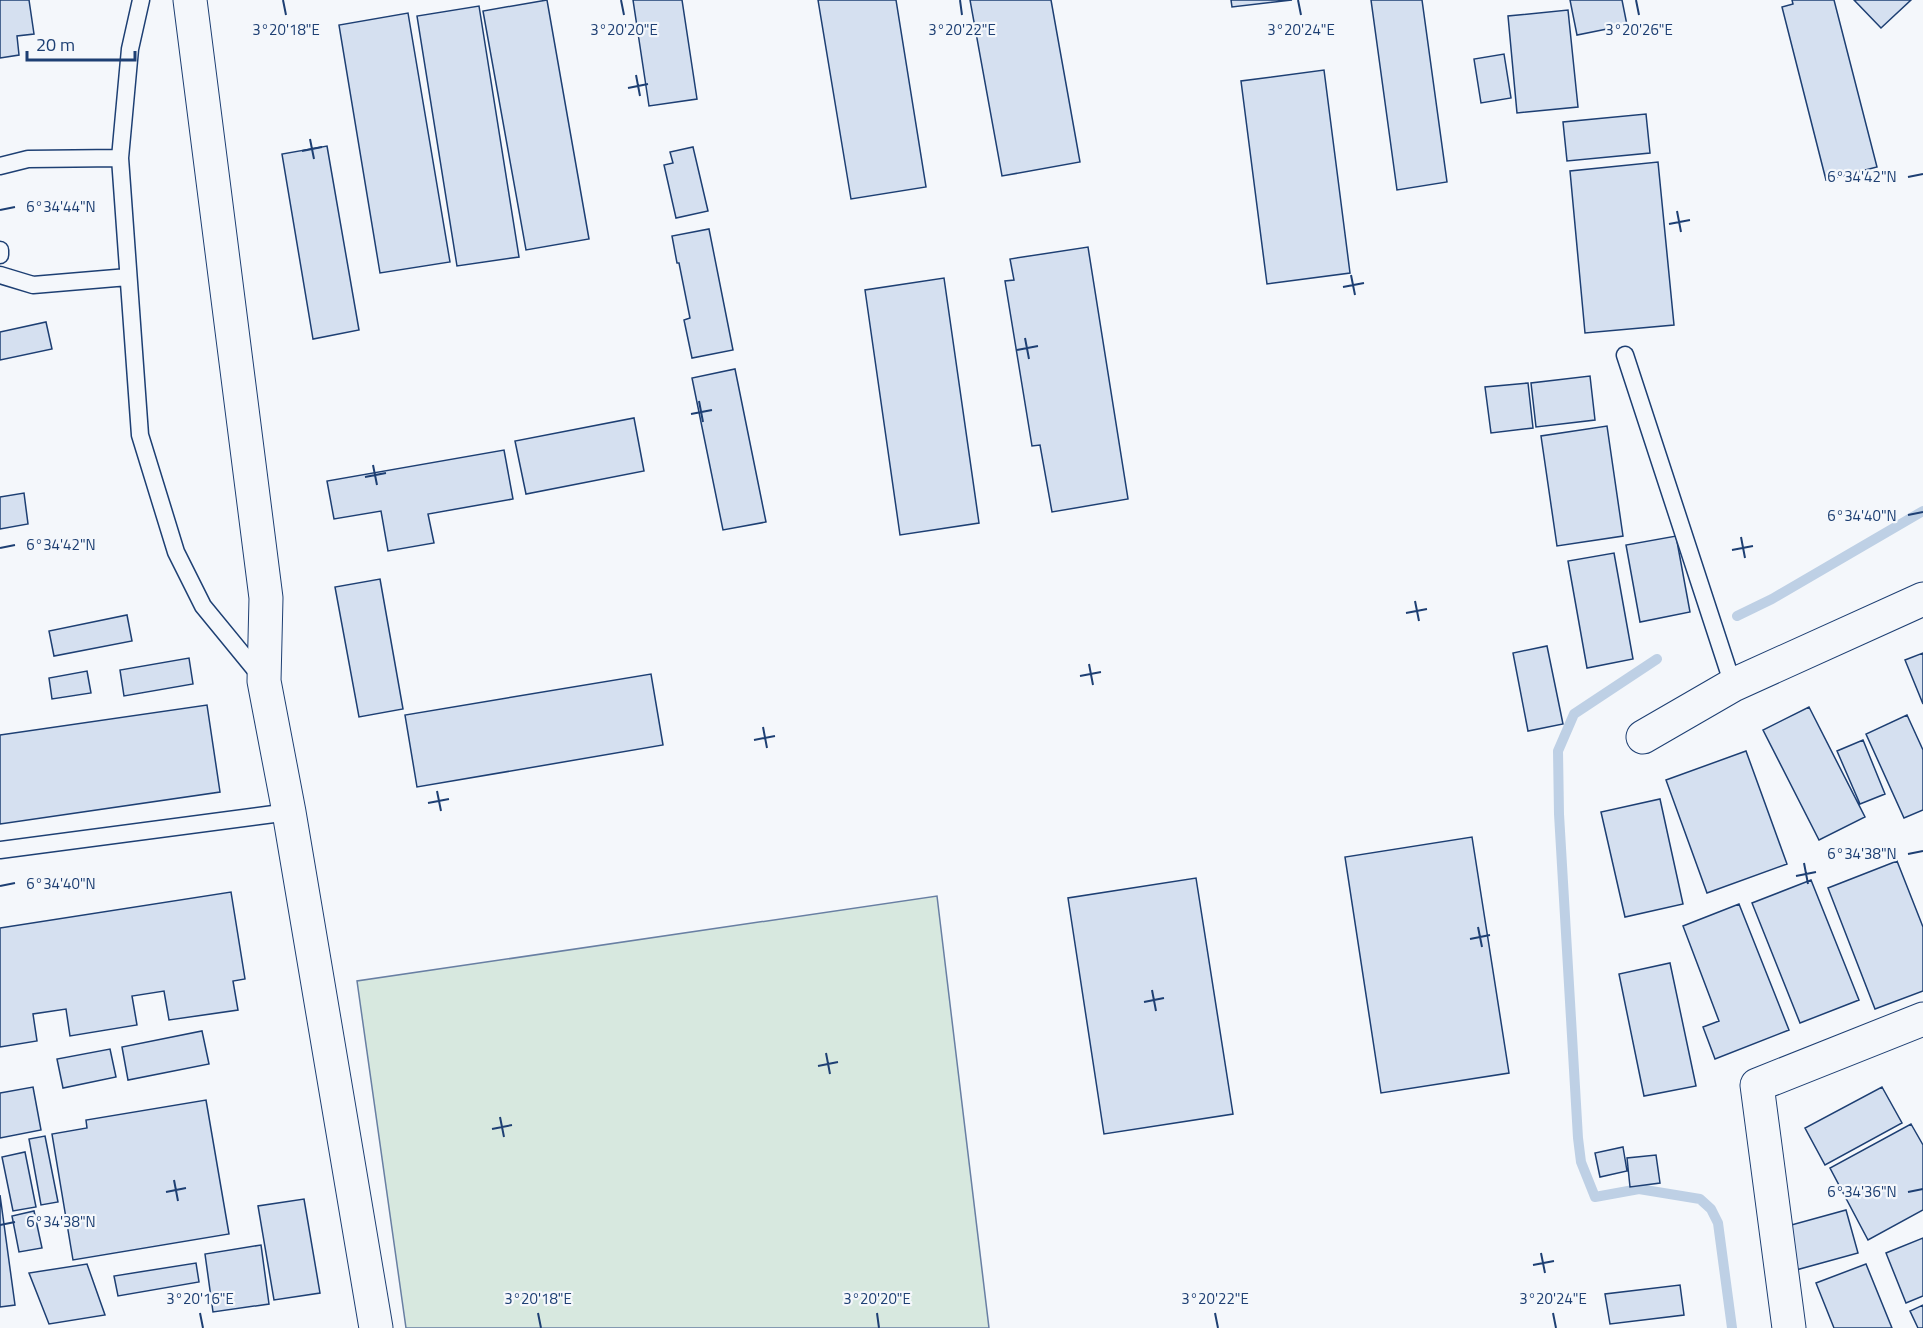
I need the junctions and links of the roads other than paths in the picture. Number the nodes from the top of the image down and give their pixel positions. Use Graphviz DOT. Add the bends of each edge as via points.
graph roads {
  1 [pos="141,0"];
  2 [pos="190,0"];
  3 [pos="120,158"];
  4 [pos="0,166"];
  5 [pos="0,250"];
  6 [pos="0,255"];
  7 [pos="0,275"];
  8 [pos="128,277"];
  9 [pos="1624,355"];
  10 [pos="1923,598"];
  11 [pos="264,681"];
  12 [pos="1733,685"];
  13 [pos="1643,737"];
  14 [pos="289,812"];
  15 [pos="0,850"];
  16 [pos="1923,1019"];
  17 [pos="369,1327"];
  18 [pos="1789,1328"];
  1 -- 3 [label="lane" via="130,49"];
  2 -- 11 [label="street" via="266,597"];
  3 -- 4 [label="lane" via="28,159"];
  3 -- 8 [label="lane"];
  5 -- 6 [label="lane"];
  7 -- 8 [label="lane" via="33,285"];
  8 -- 11 [label="lane" via="140,435 176,552 203,606"];
  9 -- 12 [label="lane"];
  10 -- 12 [label="street"];
  11 -- 14 [label="street"];
  12 -- 13 [label="street"];
  14 -- 15 [label="lane"];
  14 -- 17 [label="street"];
  16 -- 18 [label="street" via="1757,1085"];
}
